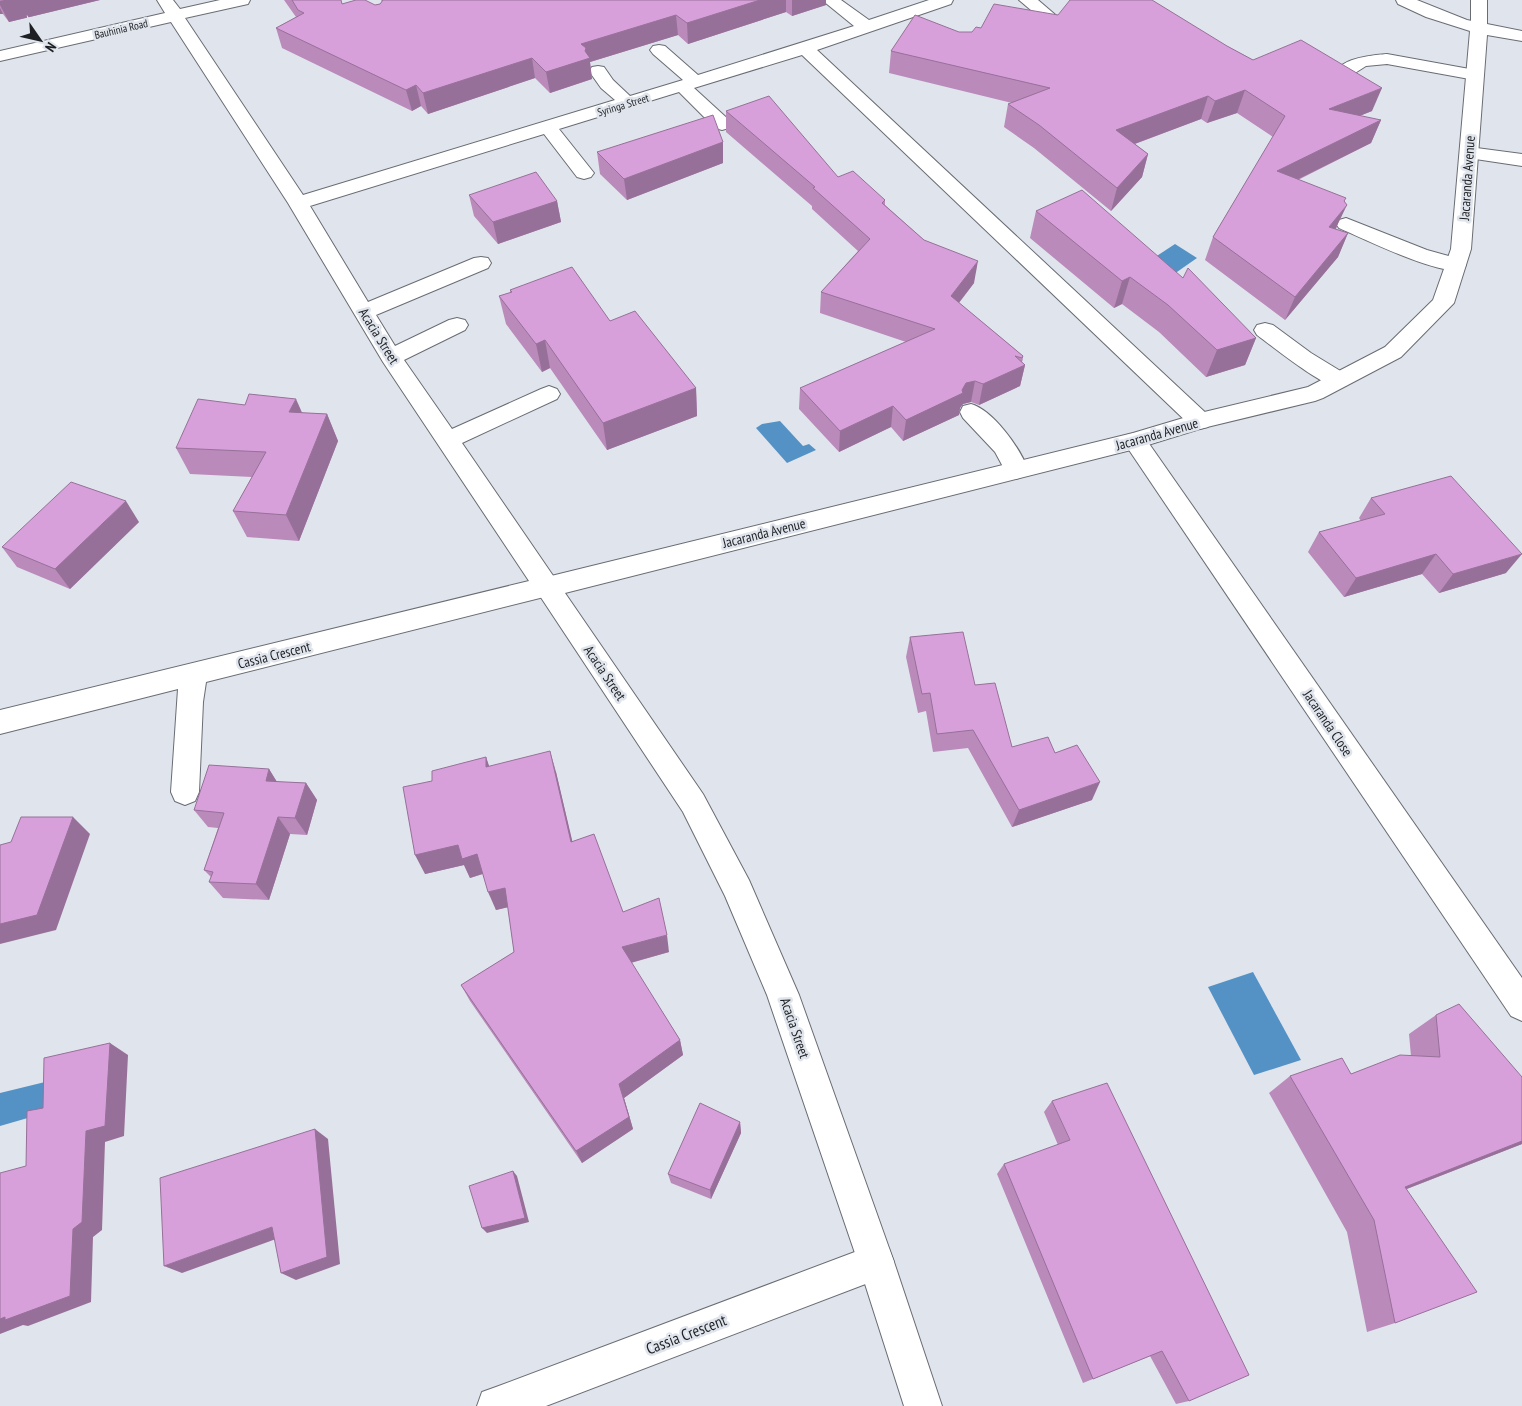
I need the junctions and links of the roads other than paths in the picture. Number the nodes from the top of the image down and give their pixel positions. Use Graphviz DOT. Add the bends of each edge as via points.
graph roads {
  1 [pos="242,0"];
  2 [pos="830,0"];
  3 [pos="945,0"];
  4 [pos="1027,0"];
  5 [pos="1404,0"];
  6 [pos="1479,0"];
  7 [pos="171,8"];
  8 [pos="1050,18"];
  9 [pos="867,27"];
  10 [pos="1478,29"];
  11 [pos="1522,36"];
  12 [pos="805,48"];
  13 [pos="659,50"];
  14 [pos="0,56"];
  15 [pos="598,70"];
  16 [pos="1475,75"];
  17 [pos="1346,82"];
  18 [pos="690,84"];
  19 [pos="628,103"];
  20 [pos="722,124"];
  21 [pos="548,127"];
  22 [pos="1469,153"];
  23 [pos="1522,160"];
  24 [pos="584,173"];
  25 [pos="298,203"];
  26 [pos="1346,224"];
  27 [pos="481,264"];
  28 [pos="1456,265"];
  29 [pos="364,312"];
  30 [pos="457,325"];
  31 [pos="1265,330"];
  32 [pos="391,357"];
  33 [pos="1339,380"];
  34 [pos="550,394"];
  35 [pos="971,412"];
  36 [pos="1200,421"];
  37 [pos="448,440"];
  38 [pos="1135,441"];
  39 [pos="1016,470"];
  40 [pos="547,587"];
  41 [pos="194,674"];
  42 [pos="0,722"];
  43 [pos="185,792"];
  44 [pos="1522,1005"];
  45 [pos="876,1262"];
  46 [pos="513,1403"];
  47 [pos="923,1406"];
  1 -- 7 [label="street, Bauhinia Road"];
  2 -- 9 [label="street"];
  3 -- 9 [label="street, Syringa Street" via="911,21"];
  4 -- 8 [label="street"];
  5 -- 10 [label="street"];
  6 -- 10 [label="street, Jacaranda Avenue"];
  7 -- 14 [label="street, Bauhinia Road"];
  7 -- 25 [label="street, Acacia Street"];
  9 -- 12 [label="street, Syringa Street"];
  10 -- 11 [label="street"];
  10 -- 16 [label="street, Jacaranda Avenue"];
  12 -- 18 [label="street, Syringa Street"];
  12 -- 36 [label="street"];
  13 -- 18 [label="street"];
  15 -- 19 [label="street" via="607,84"];
  16 -- 17 [label="street" via="1387,59 1362,61 1346,70"];
  16 -- 22 [label="street, Jacaranda Avenue"];
  18 -- 19 [label="street, Syringa Street"];
  18 -- 20 [label="street" via="709,113"];
  19 -- 21 [label="street, Syringa Street"];
  21 -- 24 [label="street"];
  21 -- 25 [label="street, Syringa Street"];
  22 -- 23 [label="street"];
  22 -- 28 [label="street, Jacaranda Avenue" via="1461,249"];
  25 -- 29 [label="street, Acacia Street"];
  26 -- 28 [label="street"];
  27 -- 29 [label="street"];
  28 -- 33 [label="street, Jacaranda Avenue" via="1442,303 1393,352"];
  29 -- 32 [label="street, Acacia Street"];
  30 -- 32 [label="street"];
  31 -- 33 [label="street"];
  32 -- 37 [label="street, Acacia Street"];
  33 -- 36 [label="street, Jacaranda Avenue" via="1315,393"];
  34 -- 37 [label="street"];
  35 -- 39 [label="street" via="1005,450"];
  36 -- 38 [label="street, Jacaranda Avenue"];
  37 -- 40 [label="street, Acacia Street"];
  38 -- 39 [label="street, Jacaranda Avenue"];
  38 -- 44 [label="street, Jacaranda Close"];
  39 -- 40 [label="street, Jacaranda Avenue"];
  40 -- 41 [label="street, Cassia Crescent"];
  40 -- 45 [label="street, Acacia Street" via="693,803 738,890 783,995"];
  41 -- 42 [label="street, Cassia Crescent"];
  41 -- 43 [label="street" via="188,702"];
  45 -- 46 [label="street, Cassia Crescent"];
  45 -- 47 [label="street, Acacia Street"];
}
